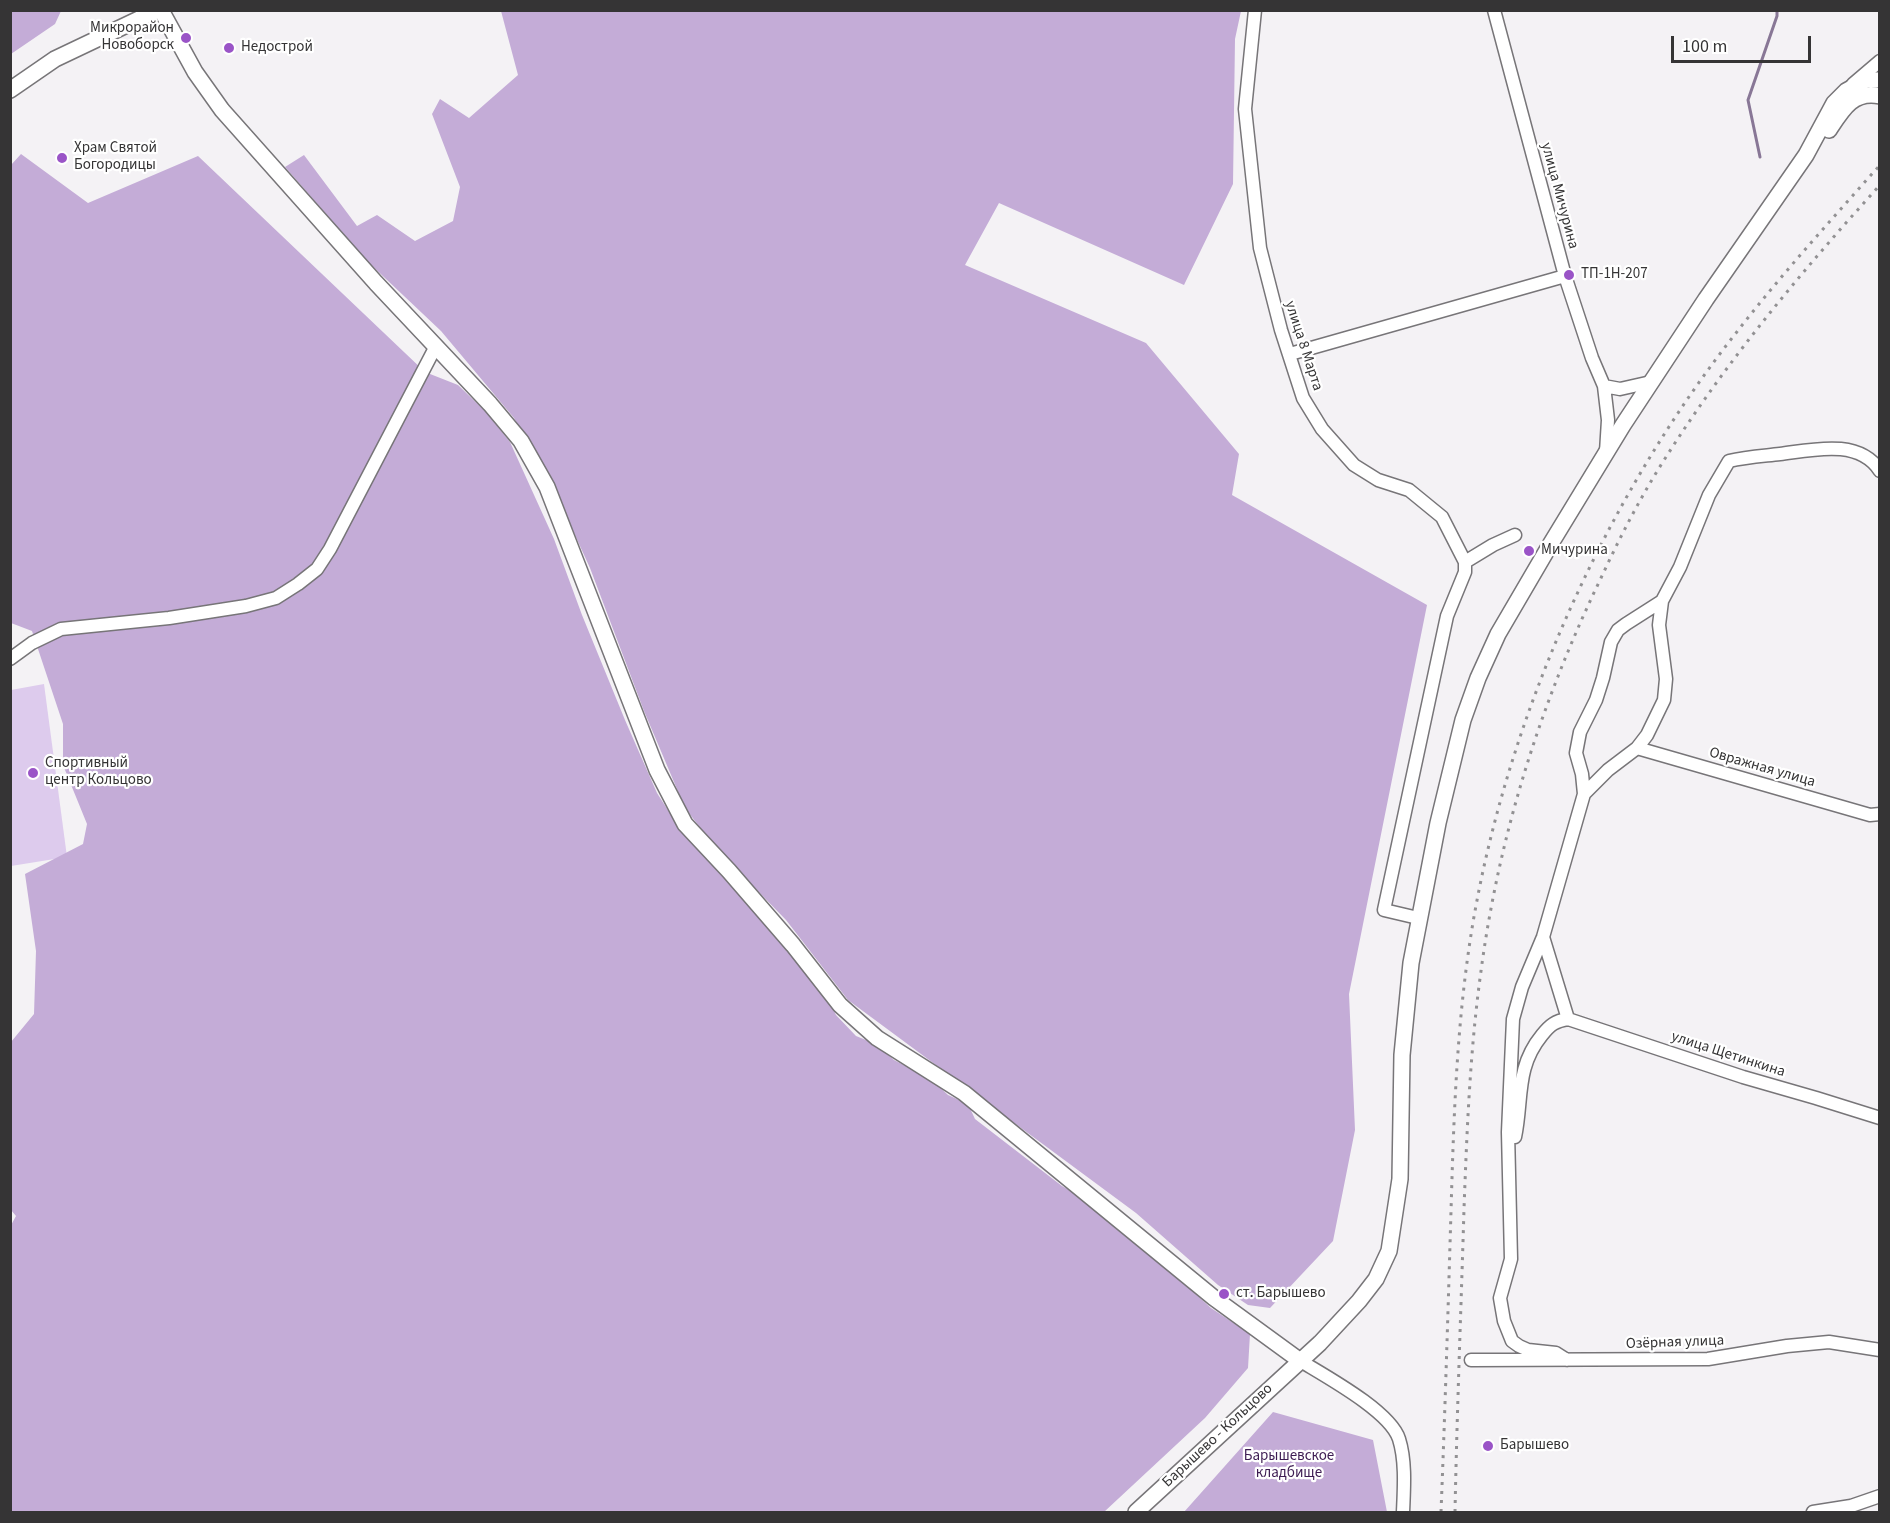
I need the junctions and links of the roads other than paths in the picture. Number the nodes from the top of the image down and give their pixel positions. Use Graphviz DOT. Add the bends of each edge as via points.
graph roads {
  1 [pos="159,10"];
  2 [pos="1255,10"];
  3 [pos="1494,10"];
  4 [pos="1880,61"];
  5 [pos="1880,80"];
  6 [pos="1880,89"];
  7 [pos="10,90"];
  8 [pos="1846,91"];
  9 [pos="1880,96"];
  10 [pos="1880,107"];
  11 [pos="1817,139"];
  12 [pos="1566,276"];
  13 [pos="436,346"];
  14 [pos="1290,354"];
  15 [pos="1651,382"];
  16 [pos="1604,386"];
  17 [pos="1606,453"];
  18 [pos="1880,471"];
  19 [pos="1515,535"];
  20 [pos="1465,562"];
  21 [pos="1662,601"];
  22 [pos="10,659"];
  23 [pos="1637,748"];
  24 [pos="1584,794"];
  25 [pos="1880,814"];
  26 [pos="1418,918"];
  27 [pos="1543,938"];
  28 [pos="1568,1019"];
  29 [pos="1880,1118"];
  30 [pos="1510,1158"];
  31 [pos="1880,1350"];
  32 [pos="1299,1360"];
  33 [pos="1471,1360"];
  34 [pos="1568,1360"];
  35 [pos="1880,1496"];
  36 [pos="1136,1512"];
  37 [pos="1403,1512"];
  38 [pos="1813,1512"];
  1 -- 7 [label="main road" via="55,59"];
  1 -- 13 [label="main road" via="222,110"];
  2 -- 14 [label="street, улица 8 Марта" via="1245,109 1260,248"];
  3 -- 12 [label="street, улица Мичурина"];
  4 -- 8 [label="street"];
  5 -- 8 [label="main road" via="1866,80"];
  6 -- 11 [label="main road" via="1854,93 1838,107"];
  8 -- 11 [label="main road" via="1834,103"];
  9 -- 11 [label="main road" via="1867,93 1856,98"];
  10 -- 11 [label="main road" via="1867,100 1858,103"];
  11 -- 15 [label="main road, Барышево - Кольцово"];
  12 -- 14 [label="street"];
  12 -- 16 [label="street, улица Мичурина"];
  13 -- 22 [label="street" via="330,549 317,569 298,584 276,598 246,606 61,629"];
  13 -- 32 [label="main road" via="520,441 547,487 657,770 685,824 793,945 840,1005 877,1038 964,1093 1214,1298"];
  14 -- 20 [label="street, улица 8 Марта" via="1303,398 1322,429 1354,465 1378,480 1409,490 1442,517"];
  15 -- 16 [label="street" via="1620,389"];
  15 -- 17 [label="main road, Барышево - Кольцово"];
  16 -- 17 [label="street, улица Мичурина"];
  17 -- 26 [label="main road, Барышево - Кольцово" via="1504,625 1478,678 1460,732"];
  18 -- 21 [label="street" via="1849,450 1825,448 1729,461 1709,495"];
  19 -- 20 [label="street"];
  20 -- 26 [label="street" via="1465,573 1447,616 1384,910"];
  21 -- 23 [label="street" via="1659,625 1666,679 1664,700"];
  21 -- 24 [label="street" via="1618,630 1611,642 1596,700 1580,732 1576,753"];
  23 -- 24 [label="street"];
  23 -- 25 [label="street, Овражная улица" via="1870,815"];
  24 -- 27 [label="street"];
  26 -- 32 [label="main road, Барышево - Кольцово" via="1402,1055 1400,1179 1389,1251 1376,1279 1359,1301"];
  27 -- 28 [label="street"];
  27 -- 30 [label="street" via="1513,1019"];
  28 -- 29 [label="street, улица Щетинкина"];
  28 -- 30 [label="street" via="1556,1020 1535,1043 1523,1069"];
  30 -- 34 [label="street" via="1511,1259 1500,1298 1504,1321 1512,1341 1519,1346 1556,1353"];
  31 -- 34 [label="street, Озёрная улица" via="1829,1342 1708,1359"];
  32 -- 36 [label="main road, Барышево - Кольцово"];
  32 -- 37 [label="street" via="1386,1417 1399,1436"];
  33 -- 34 [label="street, Озёрная улица"];
  35 -- 38 [label="street"];
}
